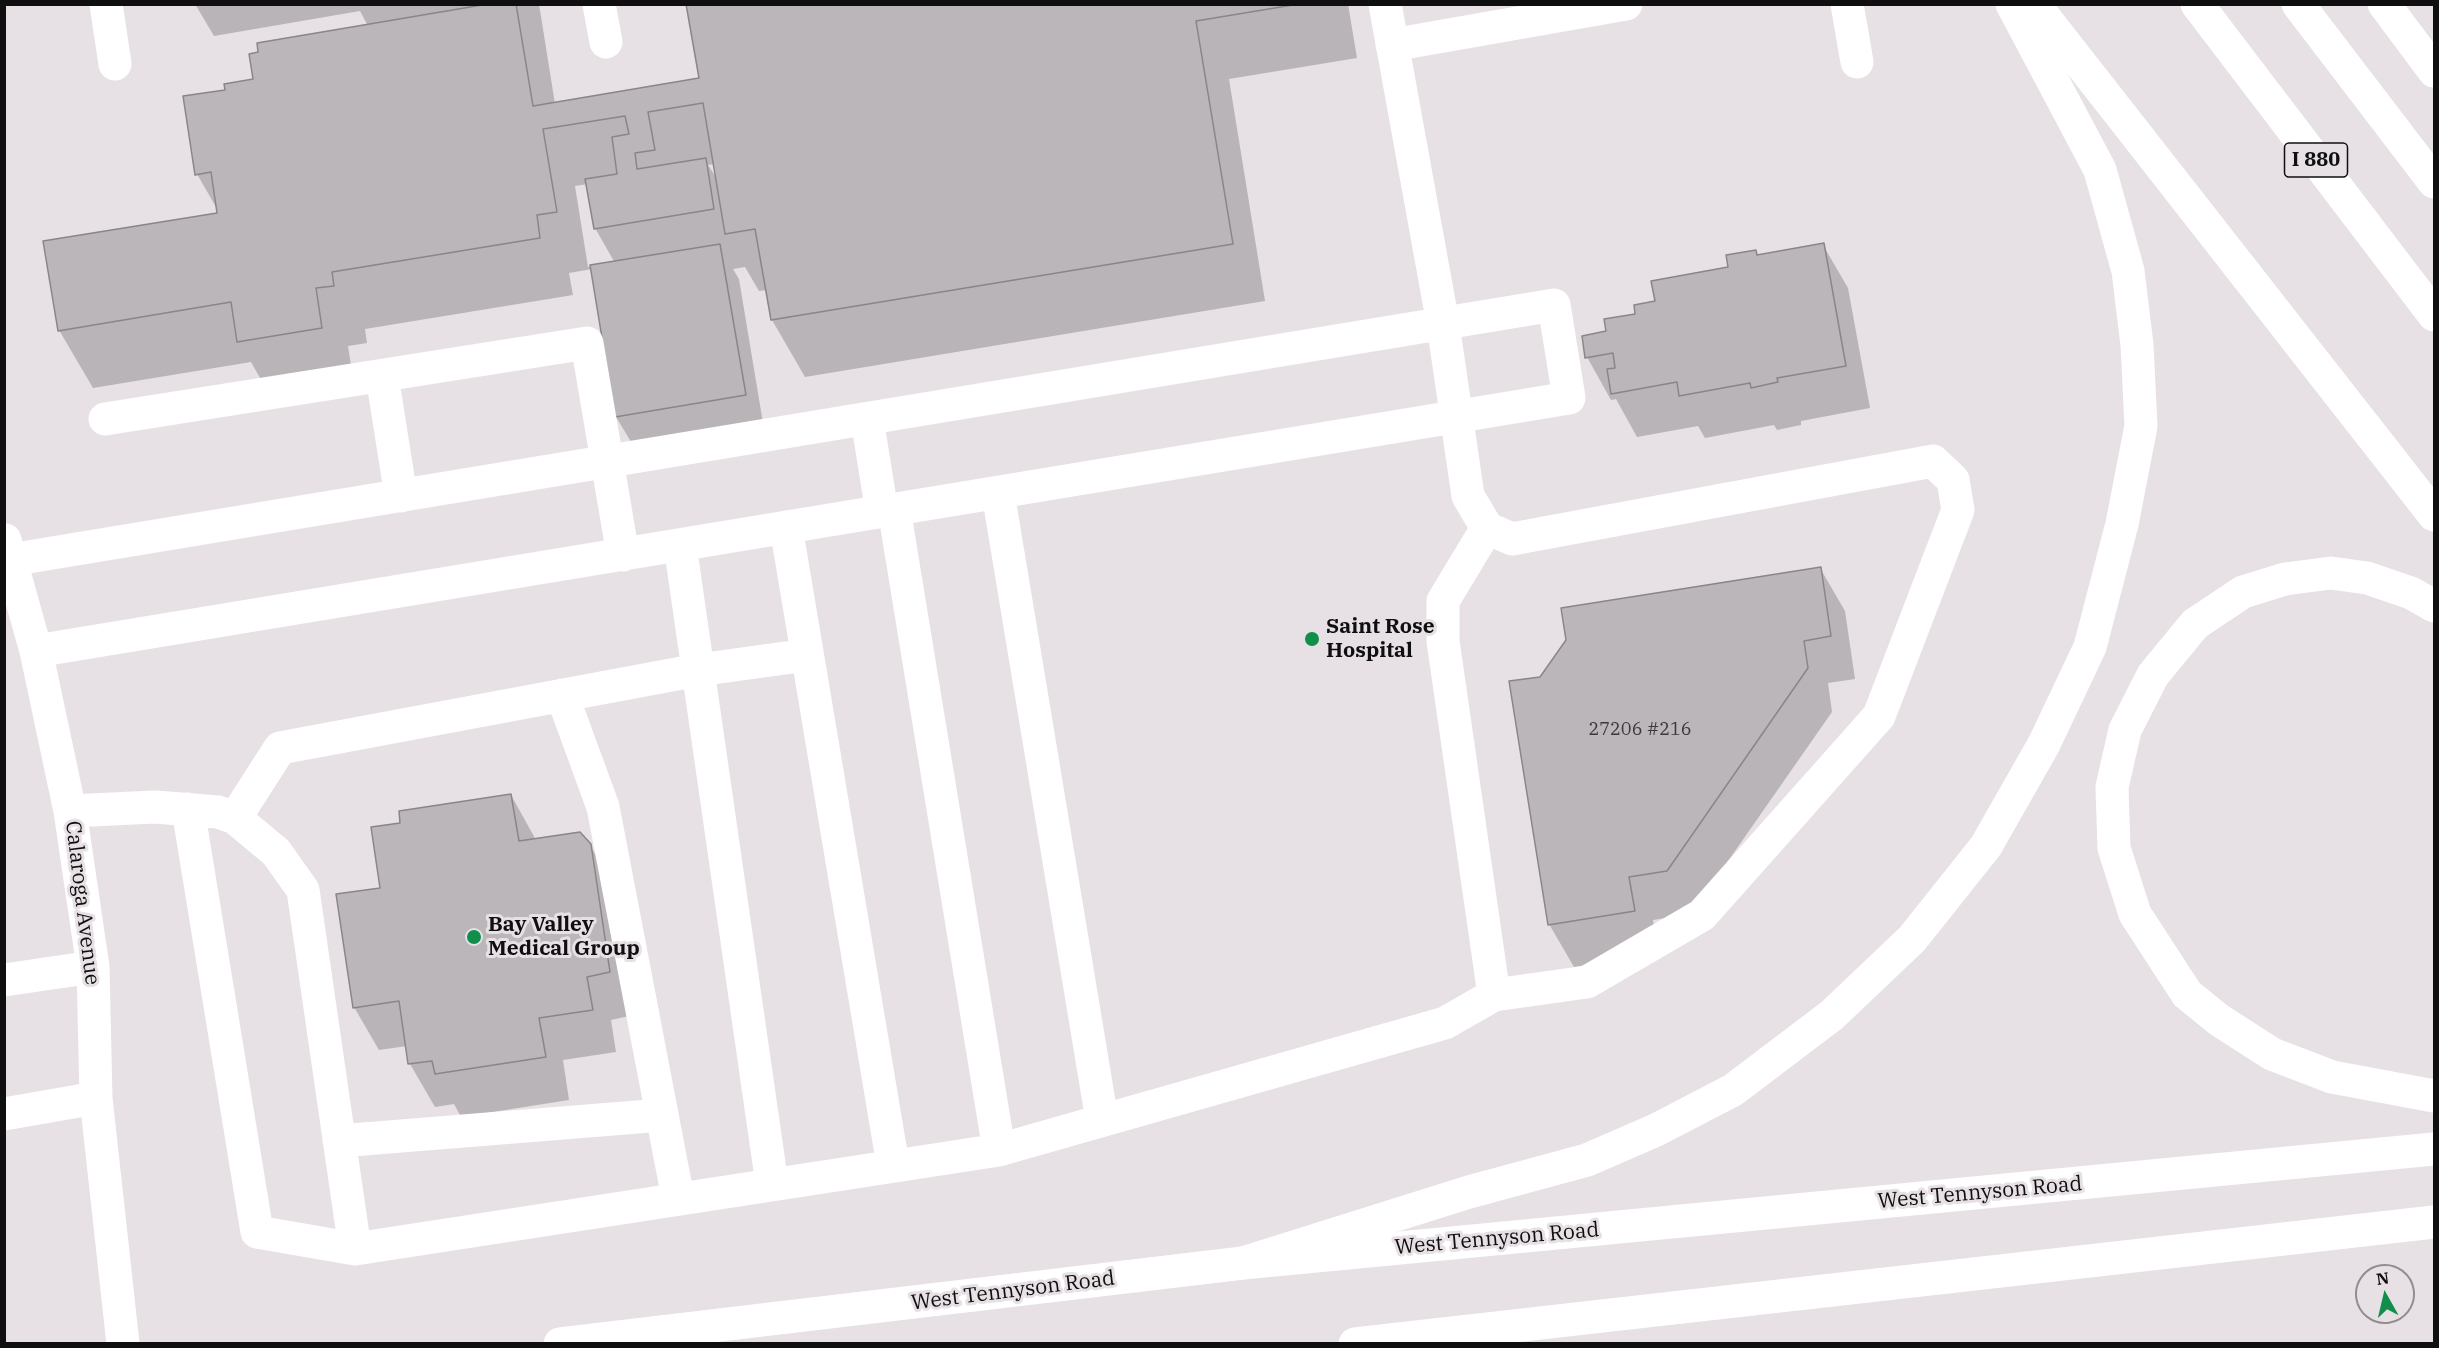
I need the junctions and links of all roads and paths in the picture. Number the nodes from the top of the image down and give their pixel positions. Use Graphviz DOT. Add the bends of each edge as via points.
graph roads {
  1 [pos="106,4"];
  2 [pos="599,4"];
  3 [pos="1384,4"];
  4 [pos="1626,4"];
  5 [pos="1847,4"];
  6 [pos="2012,4"];
  7 [pos="2034,4"];
  8 [pos="2197,4"];
  9 [pos="2298,4"];
  10 [pos="2384,4"];
  11 [pos="606,42"];
  12 [pos="1392,45"];
  13 [pos="1857,63"];
  14 [pos="115,64"];
  15 [pos="2434,71"];
  16 [pos="2434,182"];
  17 [pos="2434,315"];
  18 [pos="1443,324"];
  19 [pos="382,375"];
  20 [pos="1457,417"];
  21 [pos="105,419"];
  22 [pos="867,419"];
  23 [pos="608,462"];
  24 [pos="998,493"];
  25 [pos="401,496"];
  26 [pos="888,511"];
  27 [pos="2434,515"];
  28 [pos="786,527"];
  29 [pos="1487,528"];
  30 [pos="680,545"];
  31 [pos="7,550"];
  32 [pos="623,555"];
  33 [pos="2434,606"];
  34 [pos="36,651"];
  35 [pos="807,655"];
  36 [pos="698,670"];
  37 [pos="562,695"];
  38 [pos="188,809"];
  39 [pos="70,811"];
  40 [pos="235,818"];
  41 [pos="93,967"];
  42 [pos="4,980"];
  43 [pos="1494,995"];
  44 [pos="2434,1096"];
  45 [pos="96,1098"];
  46 [pos="4,1114"];
  47 [pos="662,1116"];
  48 [pos="1102,1120"];
  49 [pos="339,1141"];
  50 [pos="2434,1149"];
  51 [pos="999,1150"];
  52 [pos="893,1165"];
  53 [pos="772,1184"];
  54 [pos="678,1198"];
  55 [pos="2434,1222"];
  56 [pos="355,1249"];
  57 [pos="1243,1263"];
  58 [pos="123,1344"];
  59 [pos="560,1344"];
  60 [pos="1354,1344"];
  1 -- 14 [label="main road"];
  2 -- 11 [label="main road"];
  3 -- 12 [label="main road"];
  4 -- 12 [label="main road"];
  5 -- 13 [label="main road"];
  6 -- 57 [label="main road" via="2100,170 2128,271 2137,345 2140,426 2121,524 2090,647 2044,744 1986,846 1912,939 1832,1015 1733,1090 1587,1160 1469,1192"];
  7 -- 27 [label="main road"];
  8 -- 17 [label="main road, I 880"];
  9 -- 16 [label="main road"];
  10 -- 15 [label="main road"];
  12 -- 18 [label="main road"];
  18 -- 20 [label="main road"];
  18 -- 20 [label="main road" via="1554,305 1569,398"];
  18 -- 22 [label="main road"];
  19 -- 21 [label="main road"];
  19 -- 23 [label="main road" via="587,343"];
  19 -- 25 [label="main road"];
  20 -- 24 [label="main road"];
  20 -- 29 [label="main road" via="1468,496"];
  22 -- 23 [label="main road"];
  22 -- 26 [label="main road"];
  23 -- 25 [label="main road"];
  23 -- 32 [label="main road"];
  24 -- 26 [label="main road"];
  24 -- 48 [label="main road"];
  25 -- 31 [label="main road"];
  26 -- 28 [label="main road"];
  26 -- 51 [label="main road"];
  28 -- 30 [label="main road"];
  28 -- 35 [label="main road"];
  29 -- 43 [label="main road" via="1443,601 1443,641"];
  29 -- 43 [label="main road" via="1512,539 1933,460 1953,480 1958,510 1879,716 1702,915 1587,982"];
  30 -- 32 [label="main road"];
  30 -- 36 [label="main road"];
  31 -- 34 [label="main road, Calaroga Avenue"];
  32 -- 34 [label="main road"];
  33 -- 44 [label="main road" via="2367,578 2331,573 2285,579 2243,592 2195,624 2153,675 2125,730 2112,787 2114,848 2135,914 2187,994 2272,1054 2332,1077"];
  34 -- 39 [label="main road, Calaroga Avenue"];
  35 -- 36 [label="main road"];
  35 -- 52 [label="main road"];
  36 -- 37 [label="main road"];
  36 -- 53 [label="main road"];
  37 -- 40 [label="main road" via="280,748"];
  37 -- 47 [label="main road" via="603,807"];
  38 -- 39 [label="main road"];
  38 -- 40 [label="main road"];
  38 -- 56 [label="main road" via="257,1232"];
  39 -- 41 [label="main road, Calaroga Avenue"];
  40 -- 49 [label="main road" via="276,852 303,890"];
  41 -- 42 [label="main road"];
  41 -- 45 [label="main road, Calaroga Avenue"];
  43 -- 48 [label="main road" via="1445,1023"];
  45 -- 46 [label="main road"];
  45 -- 58 [label="main road, Calaroga Avenue"];
  47 -- 49 [label="main road"];
  47 -- 54 [label="main road"];
  48 -- 51 [label="main road"];
  49 -- 56 [label="main road"];
  50 -- 57 [label="main road, West Tennyson Road"];
  51 -- 52 [label="main road"];
  52 -- 53 [label="main road"];
  53 -- 54 [label="main road"];
  54 -- 56 [label="main road"];
  55 -- 60 [label="main road"];
  57 -- 59 [label="main road, West Tennyson Road"];
}
